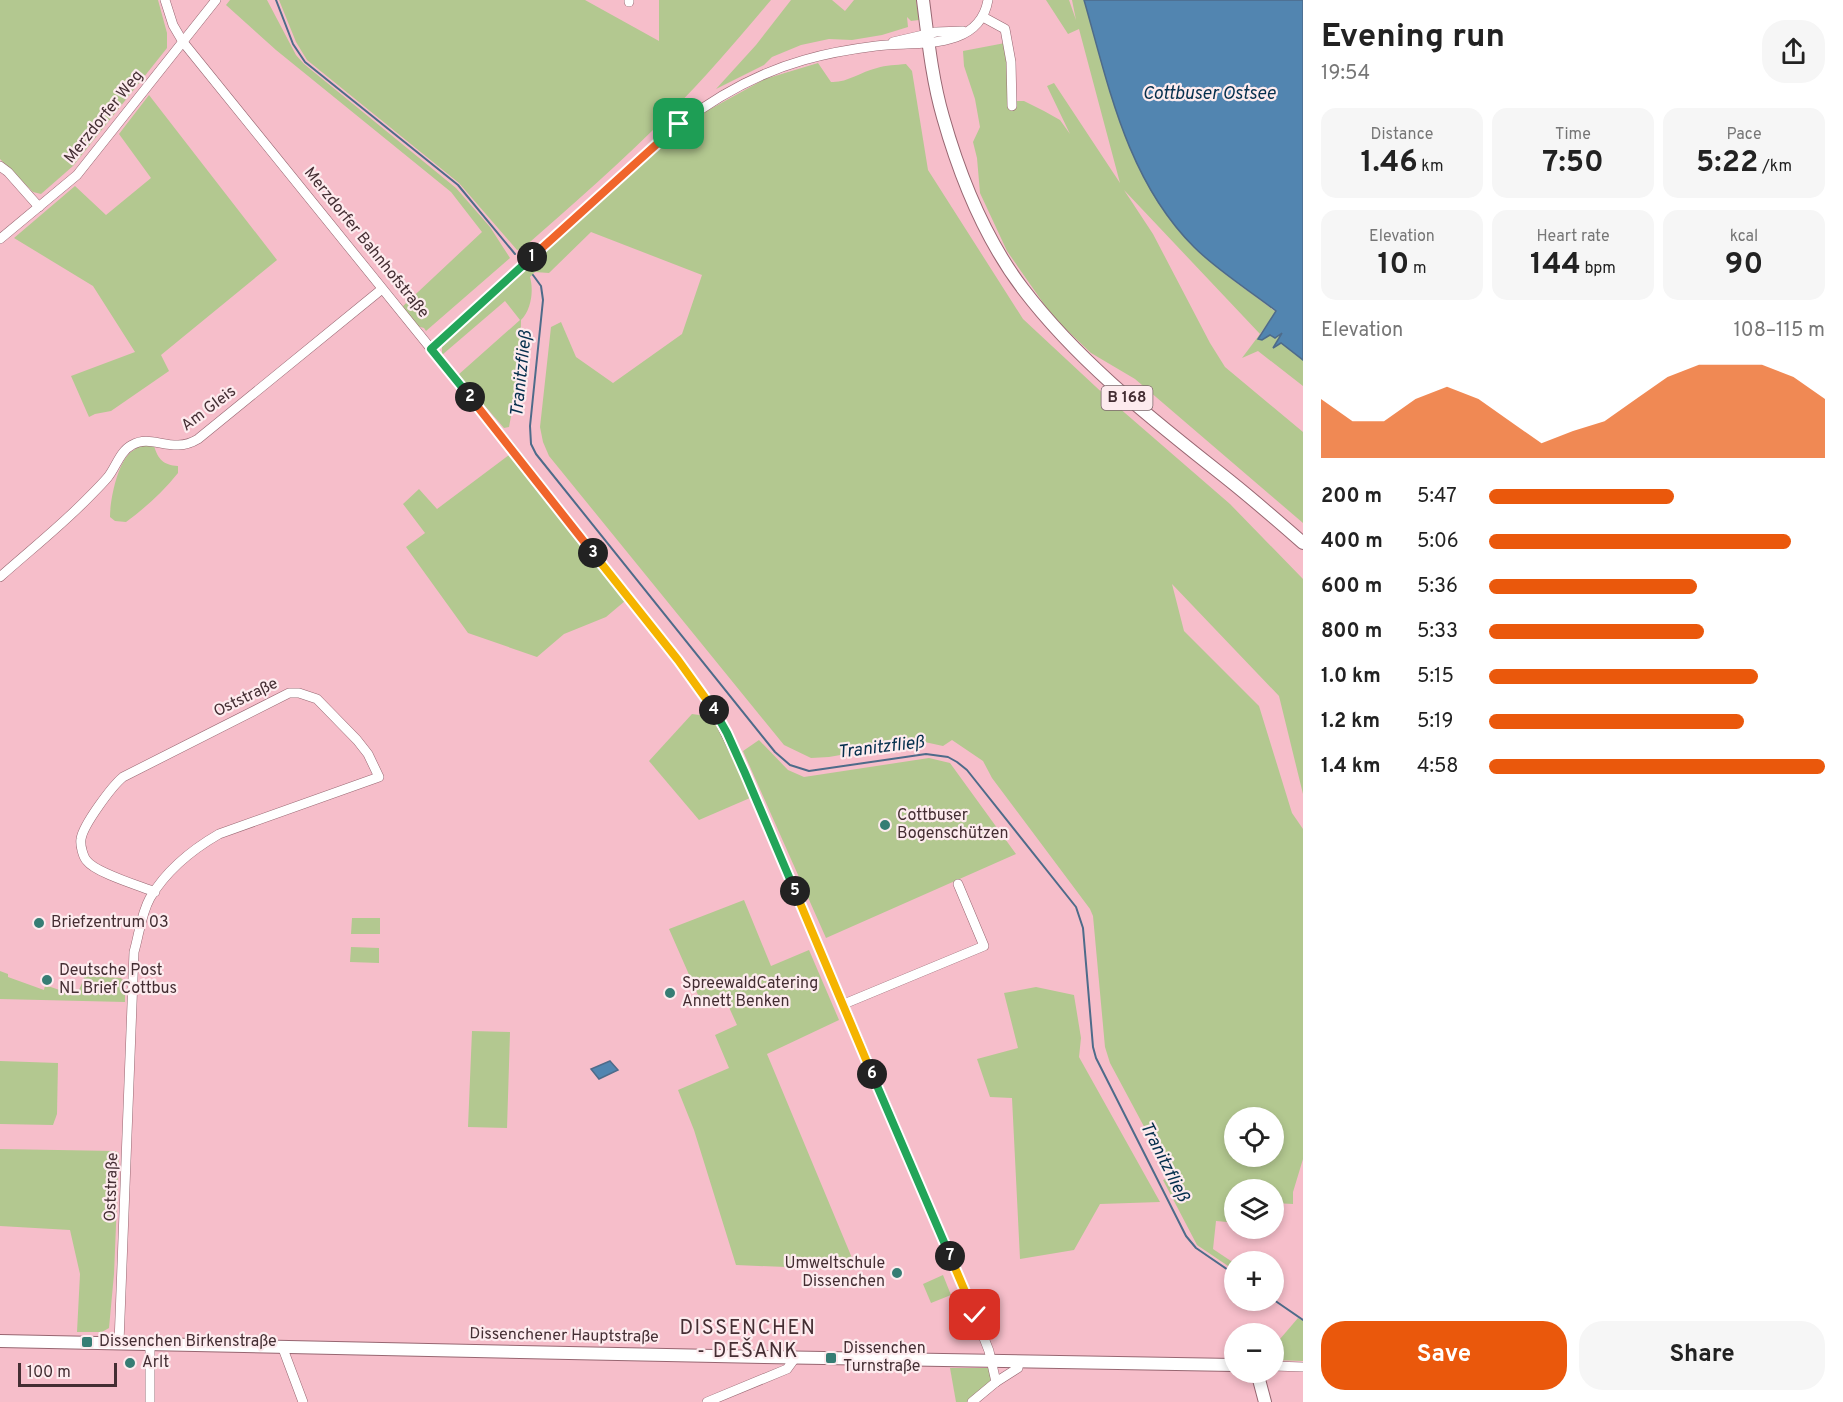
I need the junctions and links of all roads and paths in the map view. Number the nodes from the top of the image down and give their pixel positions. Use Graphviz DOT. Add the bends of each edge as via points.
graph roads {
  1 [pos="165,0"];
  2 [pos="216,0"];
  3 [pos="923,0"];
  4 [pos="988,0"];
  5 [pos="983,17"];
  6 [pos="928,39"];
  7 [pos="183,42"];
  8 [pos="1012,106"];
  9 [pos="0,166"];
  10 [pos="39,207"];
  11 [pos="0,239"];
  12 [pos="382,289"];
  13 [pos="431,349"];
  14 [pos="1303,543"];
  15 [pos="0,577"];
  16 [pos="958,884"];
  17 [pos="155,892"];
  18 [pos="844,1004"];
  19 [pos="0,1341"];
  20 [pos="119,1343"];
  21 [pos="150,1343"];
  22 [pos="282,1346"];
  23 [pos="795,1358"];
  24 [pos="991,1361"];
  25 [pos="1018,1361"];
  26 [pos="1224,1365"];
  27 [pos="1284,1366"];
  28 [pos="1303,1367"];
  29 [pos="996,1382"];
  30 [pos="1260,1383"];
  31 [pos="150,1402"];
  32 [pos="303,1402"];
  33 [pos="707,1402"];
  34 [pos="972,1402"];
  35 [pos="1265,1402"];
  1 -- 7 [label="street, Merzdorfer Bahnhofstraße"];
  2 -- 7 [label="street, Merzdorfer Weg"];
  3 -- 6 [label="main road, B 168"];
  4 -- 5 [label="street"];
  5 -- 6 [label="street" via="978,25 949,39"];
  5 -- 8 [label="street" via="1005,29"];
  6 -- 13 [label="street" via="826,54 736,86 707,104"];
  6 -- 14 [label="main road, B 168" via="942,114 961,172 988,231 1022,288 1052,326 1124,396"];
  7 -- 10 [label="street, Merzdorfer Weg" via="77,175"];
  7 -- 12 [label="street, Merzdorfer Bahnhofstraße"];
  9 -- 10 [label="street"];
  10 -- 11 [label="street, Merzdorfer Weg"];
  12 -- 13 [label="street, Merzdorfer Bahnhofstraße"];
  12 -- 15 [label="street, Am Gleis" via="198,439 184,446 141,441 131,445 87,499"];
  13 -- 18 [label="street, Merzdorfer Bahnhofstraße" via="716,714"];
  16 -- 18 [label="street" via="984,946"];
  17 -- 17 [label="street, Oststraße" via="185,858 219,834 380,777 368,754 317,699 290,693 123,777 86,826 81,839 86,861 96,869"];
  17 -- 20 [label="street, Oststraße" via="143,916 134,952"];
  18 -- 24 [label="street, Merzdorfer Bahnhofstraße"];
  19 -- 20 [label="main road, Dissenchener Hauptstraße"];
  20 -- 21 [label="main road, Dissenchener Hauptstraße"];
  21 -- 22 [label="main road, Dissenchener Hauptstraße"];
  21 -- 31 [label="street"];
  22 -- 23 [label="main road, Dissenchener Hauptstraße"];
  22 -- 32 [label="street"];
  23 -- 24 [label="main road, Dissenchener Hauptstraße"];
  23 -- 33 [label="street" via="787,1369"];
  24 -- 25 [label="main road, Dissenchener Hauptstraße"];
  24 -- 29 [label="street, Merzdorfer Bahnhofstraße"];
  25 -- 26 [label="main road, Dissenchener Hauptstraße"];
  25 -- 29 [label="street" via="1018,1368"];
  27 -- 28 [label="street"];
  29 -- 34 [label="street"];
  30 -- 35 [label="main road"];
}
